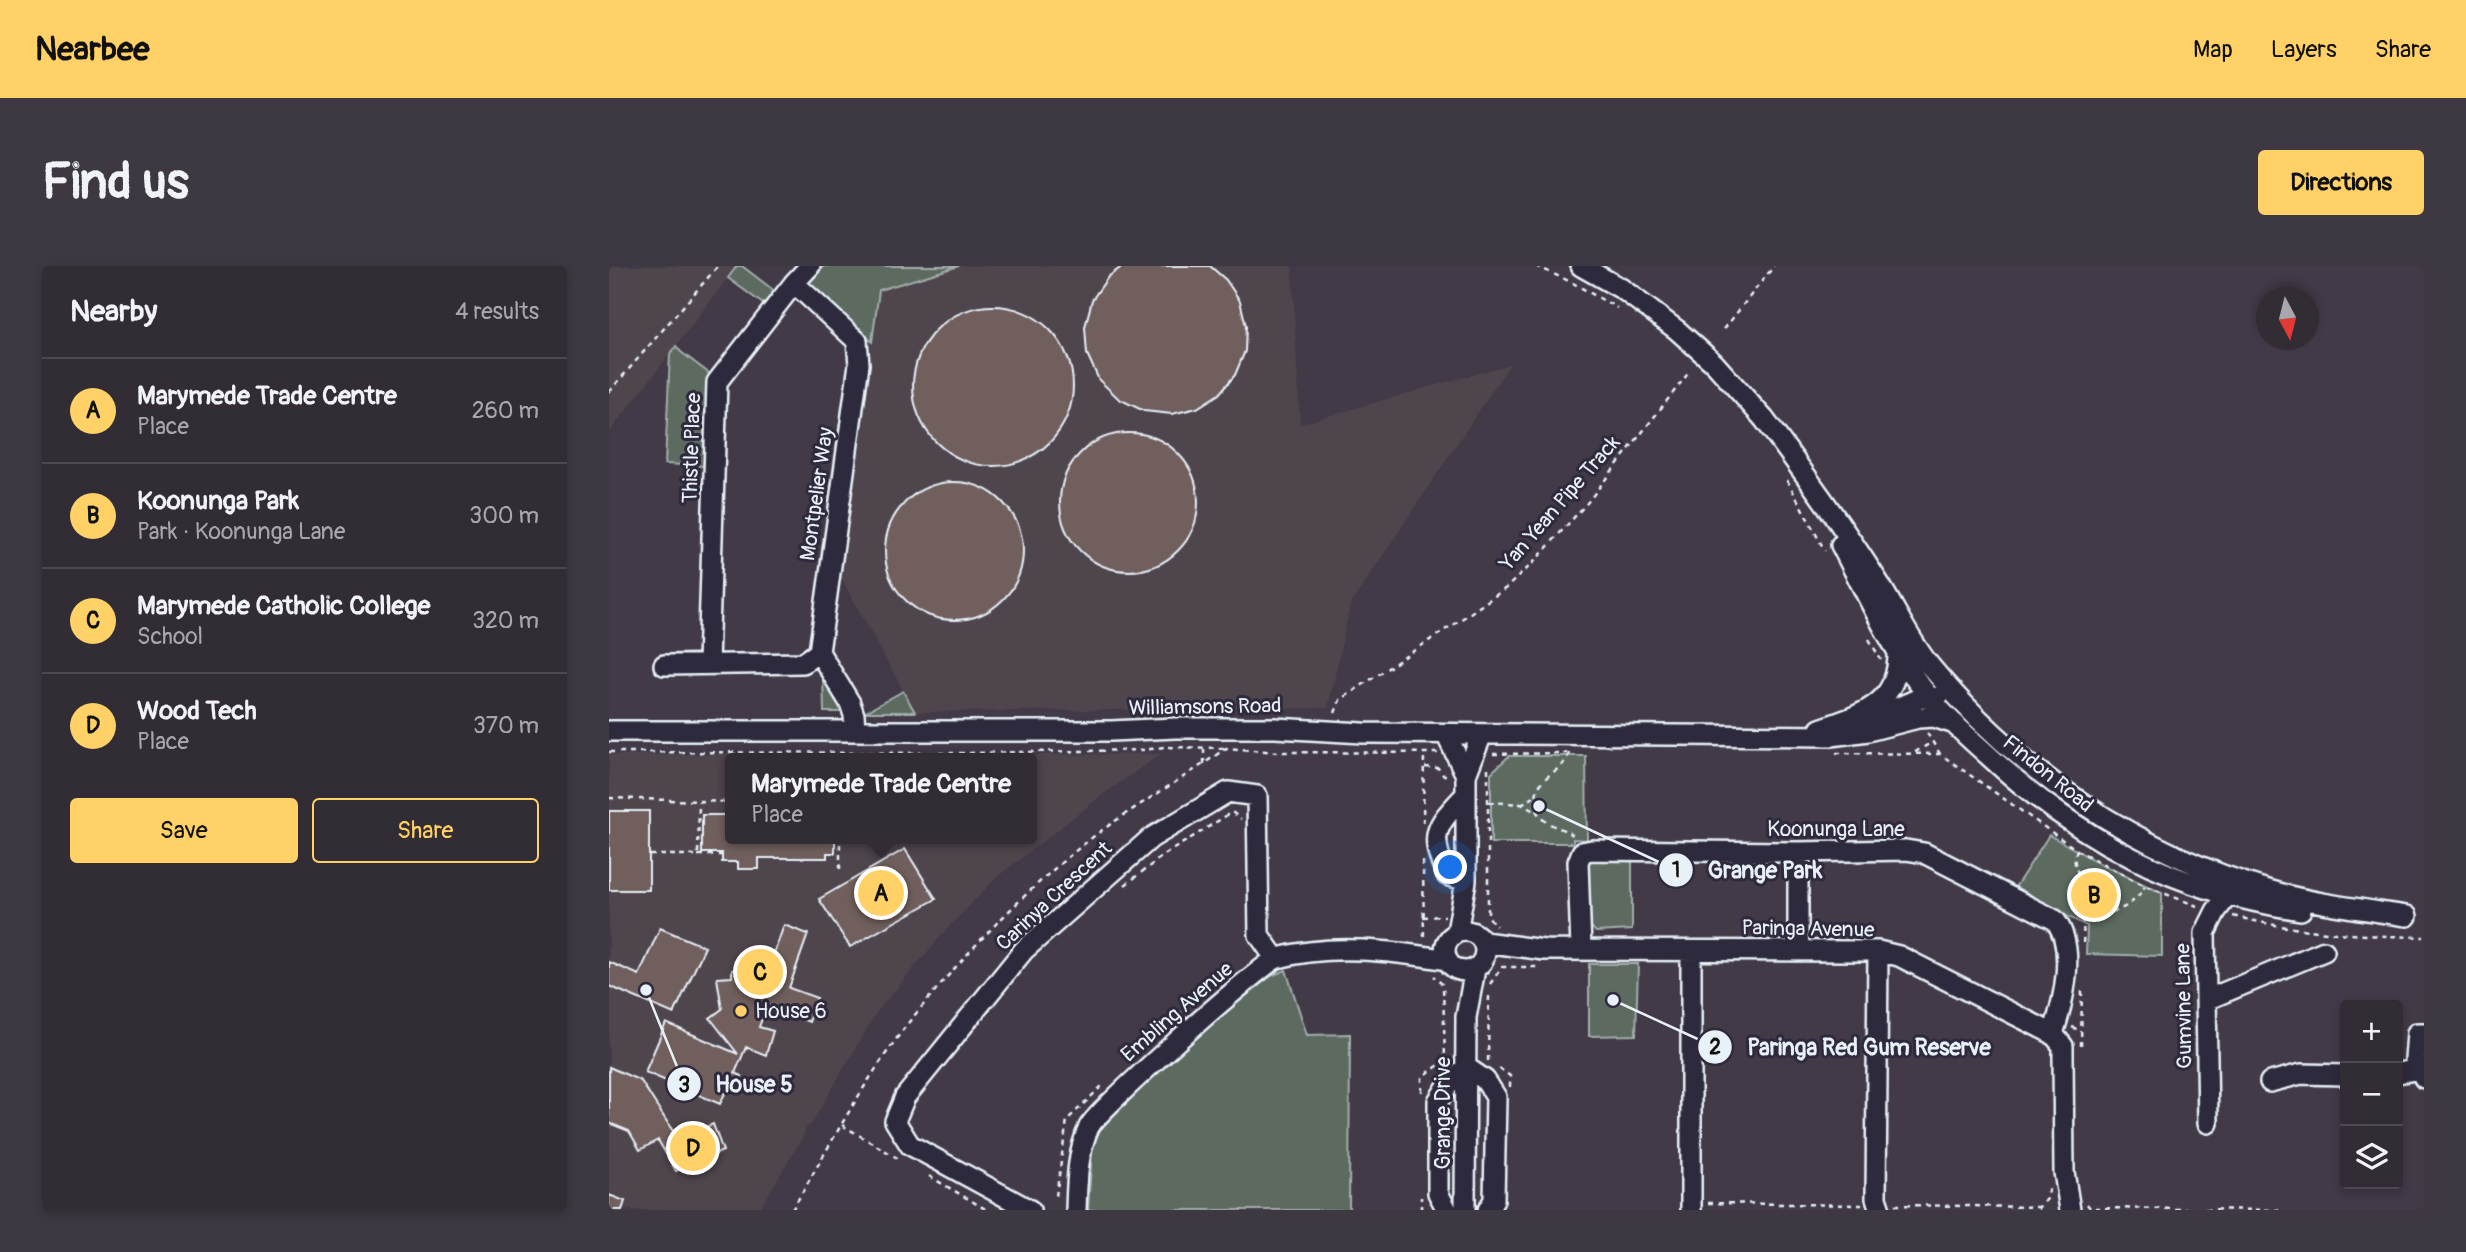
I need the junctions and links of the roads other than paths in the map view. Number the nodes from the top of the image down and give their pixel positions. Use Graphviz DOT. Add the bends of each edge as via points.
graph roads {
  1 [pos="810,266"];
  2 [pos="1581,266"];
  3 [pos="794,283"];
  4 [pos="1794,474"];
  5 [pos="820,652"];
  6 [pos="1890,657"];
  7 [pos="708,664"];
  8 [pos="664,665"];
  9 [pos="1930,666"];
  10 [pos="1931,698"];
  11 [pos="1970,708"];
  12 [pos="1955,724"];
  13 [pos="1923,726"];
  14 [pos="855,730"];
  15 [pos="609,731"];
  16 [pos="1446,734"];
  17 [pos="1482,734"];
  18 [pos="1802,735"];
  19 [pos="1473,753"];
  20 [pos="1466,784"];
  21 [pos="1798,852"];
  22 [pos="1466,881"];
  23 [pos="2228,895"];
  24 [pos="2415,916"];
  25 [pos="1461,946"];
  26 [pos="1581,950"];
  27 [pos="1691,951"];
  28 [pos="1800,951"];
  29 [pos="1878,951"];
  30 [pos="2325,951"];
  31 [pos="1275,958"];
  32 [pos="1543,959"];
  33 [pos="1478,965"];
  34 [pos="2206,1000"];
  35 [pos="1466,1017"];
  36 [pos="2055,1027"];
  37 [pos="2424,1034"];
  38 [pos="1466,1067"];
  39 [pos="2403,1073"];
  40 [pos="2422,1073"];
  41 [pos="2340,1075"];
  42 [pos="2270,1082"];
  43 [pos="2208,1123"];
  44 [pos="2064,1172"];
  45 [pos="2078,1206"];
  46 [pos="1879,1207"];
  47 [pos="2045,1209"];
  48 [pos="1030,1210"];
  49 [pos="1076,1210"];
  50 [pos="1447,1210"];
  51 [pos="1465,1210"];
  52 [pos="1488,1210"];
  53 [pos="1691,1210"];
  1 -- 3 [label="street, Thistle Place"];
  2 -- 4 [label="street, Findon Road, bridge" via="1622,289 1714,363 1764,419"];
  3 -- 5 [label="street, Montpelier Way" via="857,341 859,348"];
  3 -- 7 [label="street, Thistle Place" via="717,382"];
  4 -- 6 [label="street, Findon Road"];
  4 -- 9 [label="street, Findon Road" via="1878,581"];
  5 -- 7 [label="street" via="803,663"];
  5 -- 14 [label="street" via="850,703"];
  6 -- 10 [label="street, Findon Road"];
  6 -- 18 [label="street" via="1898,668 1895,680 1878,704"];
  7 -- 8 [label="street"];
  9 -- 10 [label="street"];
  9 -- 11 [label="street, Findon Road"];
  10 -- 11 [label="street"];
  10 -- 12 [label="street, Findon Road"];
  10 -- 13 [label="street"];
  10 -- 18 [label="street, Williamsons Road" via="1920,698 1867,721"];
  11 -- 24 [label="street, Findon Road" via="2053,783 2096,813 2177,856 2270,891 2321,904"];
  12 -- 13 [label="street, Williamsons Road" via="1934,717"];
  12 -- 23 [label="street, Findon Road" via="2016,782 2089,836 2154,868"];
  13 -- 18 [label="street, Williamsons Road"];
  14 -- 15 [label="street, Williamsons Road"];
  14 -- 16 [label="street, Williamsons Road" via="1275,728 1334,742"];
  16 -- 17 [label="street, Williamsons Road"];
  16 -- 19 [label="street, Grange Drive"];
  17 -- 18 [label="street, Williamsons Road"];
  17 -- 19 [label="street"];
  19 -- 20 [label="street, Grange Drive"];
  20 -- 22 [label="street, Grange Drive"];
  20 -- 22 [label="street" via="1439,822 1436,852 1447,875"];
  21 -- 26 [label="street, Koonunga Lane" via="1582,852"];
  21 -- 28 [label="street"];
  21 -- 36 [label="street, Koonunga Lane" via="1924,853 2055,920 2066,944 2065,991"];
  22 -- 25 [label="street, Grange Drive"];
  23 -- 24 [label="street, Findon Road" via="2316,913"];
  23 -- 34 [label="street, Gumvine Lane" via="2206,933"];
  25 -- 31 [label="street" via="1317,951"];
  25 -- 32 [label="street, Paringa Avenue"];
  25 -- 33 [label="street, Paringa Avenue" via="1466,971"];
  25 -- 33 [label="street, Grange Drive" via="1486,951"];
  25 -- 35 [label="street, Grange Drive"];
  26 -- 27 [label="street, Paringa Avenue"];
  26 -- 32 [label="street, Paringa Avenue"];
  27 -- 28 [label="street, Paringa Avenue"];
  27 -- 53 [label="street"];
  28 -- 29 [label="street, Paringa Avenue"];
  29 -- 36 [label="street, Paringa Avenue" via="1899,956"];
  29 -- 46 [label="street"];
  30 -- 34 [label="street"];
  31 -- 48 [label="street, Carinya Crescent" via="1259,935 1257,796 1228,792 1151,838 1024,950 905,1097 895,1121 910,1145"];
  31 -- 49 [label="street, Embling Avenue" via="1124,1088 1090,1125 1078,1164"];
  32 -- 33 [label="street, Paringa Avenue"];
  33 -- 35 [label="street, Grange Drive"];
  34 -- 43 [label="street, Gumvine Lane"];
  35 -- 38 [label="street, Grange Drive"];
  36 -- 44 [label="street" via="2063,1046"];
  37 -- 40 [label="street" via="2417,1033 2415,1059"];
  38 -- 50 [label="street" via="1439,1101 1438,1193"];
  38 -- 51 [label="street, Grange Drive"];
  38 -- 52 [label="street" via="1485,1080 1496,1097 1494,1200"];
  39 -- 40 [label="street"];
  41 -- 42 [label="street" via="2301,1074"];
  44 -- 45 [label="street"];
  44 -- 47 [label="street"];
}
